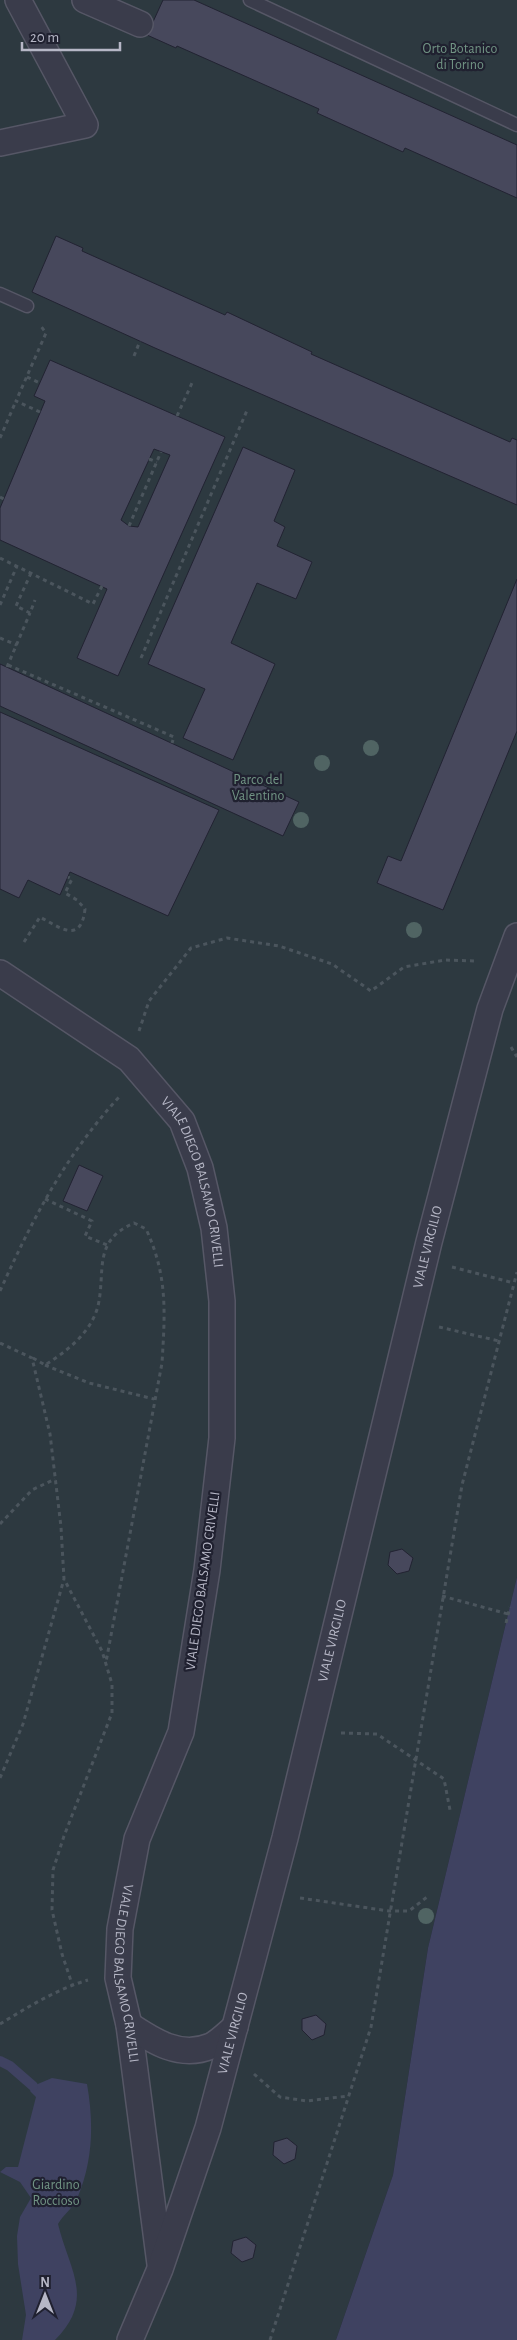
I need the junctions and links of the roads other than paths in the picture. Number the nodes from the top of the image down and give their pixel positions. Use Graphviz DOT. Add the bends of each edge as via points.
graph roads {
  1 [pos="18,0"];
  2 [pos="85,0"];
  3 [pos="250,0"];
  4 [pos="140,24"];
  5 [pos="517,125"];
  6 [pos="0,143"];
  7 [pos="0,294"];
  8 [pos="27,306"];
  9 [pos="517,936"];
  10 [pos="0,973"];
  11 [pos="129,2025"];
  12 [pos="235,2027"];
  13 [pos="160,2269"];
  14 [pos="130,2340"];
  1 -- 6 [label="street" via="94,130"];
  2 -- 4 [label="street"];
  3 -- 5 [label="lane"];
  7 -- 8 [label="lane"];
  9 -- 12 [label="street, VIALE VIRGILIO" via="490,1009 424,1260 309,1738"];
  10 -- 11 [label="street, VIALE DIEGO BALSAMO CRIVELLI" via="136,1066 182,1121 200,1168 214,1228 222,1301 222,1438 207,1570 181,1732 137,1839 120,1929 118,1978"];
  11 -- 12 [label="street" via="158,2045 185,2051 211,2046"];
  11 -- 13 [label="street, VIALE DIEGO BALSAMO CRIVELLI"];
  12 -- 13 [label="street, VIALE VIRGILIO" via="208,2128"];
  13 -- 14 [label="street, VIALE VIRGILIO"];
}
